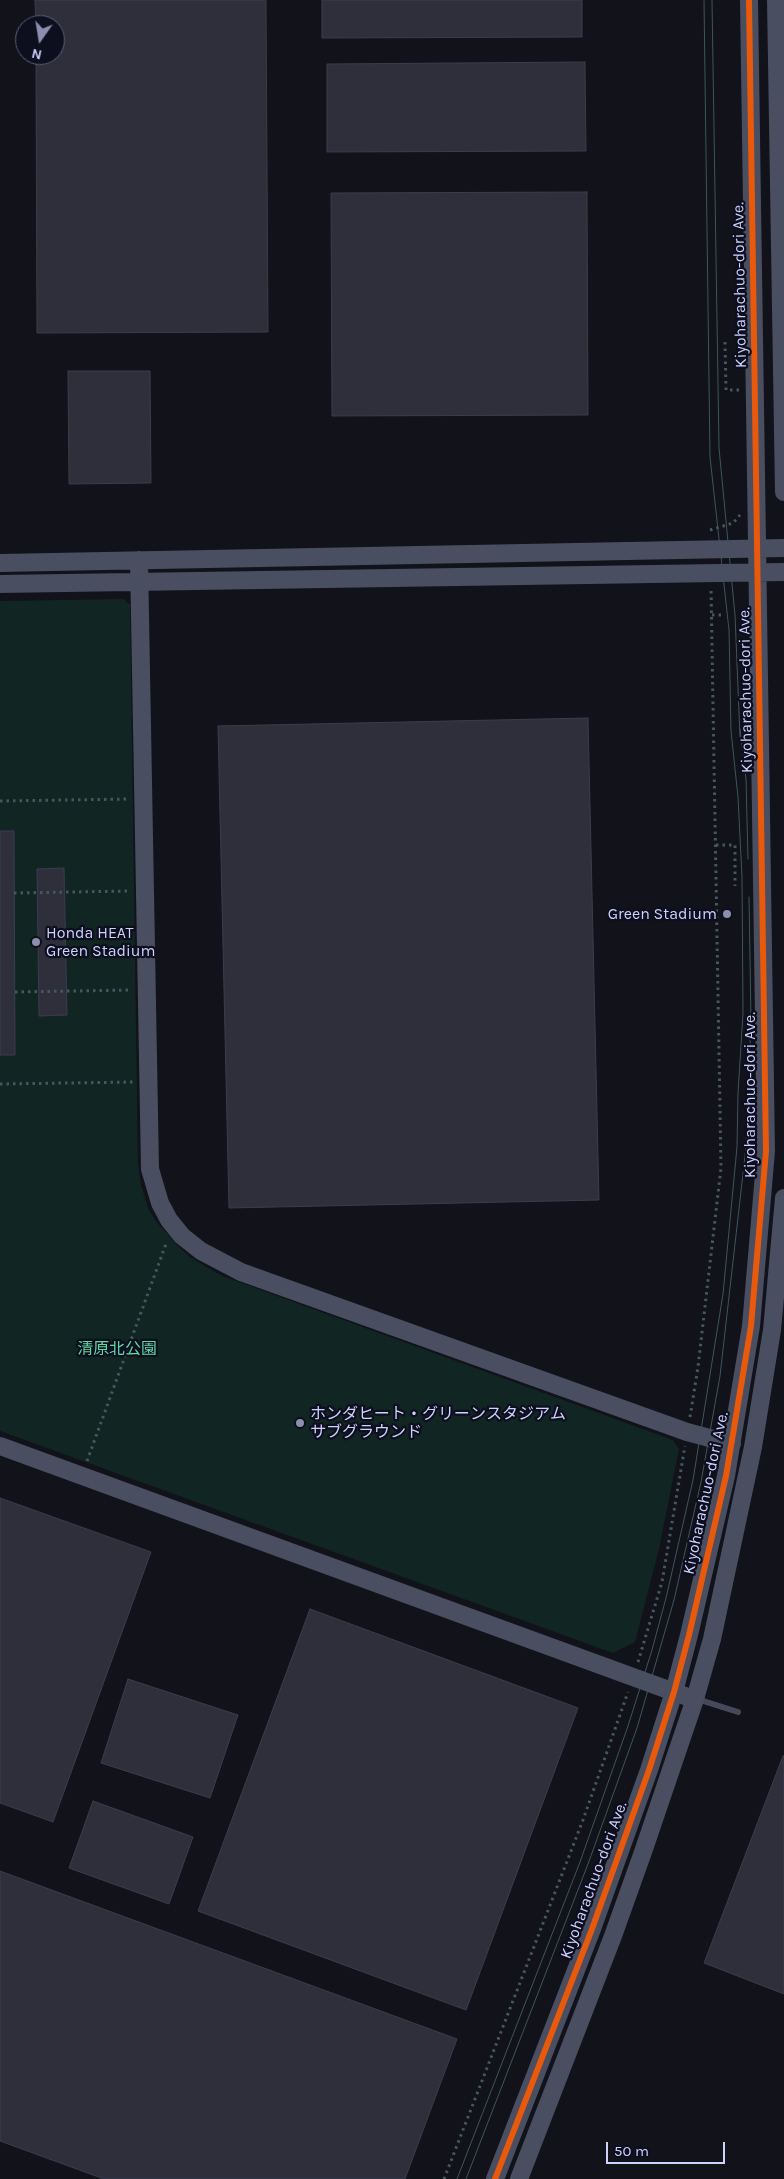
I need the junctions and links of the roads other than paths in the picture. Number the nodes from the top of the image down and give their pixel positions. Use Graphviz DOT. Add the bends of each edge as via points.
graph roads {
  1 [pos="749,0"];
  2 [pos="776,0"];
  3 [pos="784,492"];
  4 [pos="784,548"];
  5 [pos="758,549"];
  6 [pos="139,560"];
  7 [pos="0,563"];
  8 [pos="758,572"];
  9 [pos="784,572"];
  10 [pos="139,583"];
  11 [pos="0,584"];
  12 [pos="784,1198"];
  13 [pos="732,1444"];
  14 [pos="0,1446"];
  15 [pos="674,1692"];
  16 [pos="695,1699"];
  17 [pos="738,1712"];
  18 [pos="495,2179"];
  19 [pos="520,2179"];
  1 -- 5 [label="street, Kiyoharachuo-dori Ave."];
  2 -- 3 [label="street"];
  4 -- 5 [label="street"];
  5 -- 6 [label="street"];
  5 -- 8 [label="street, Kiyoharachuo-dori Ave."];
  6 -- 7 [label="street"];
  6 -- 10 [label="street"];
  8 -- 9 [label="street"];
  8 -- 10 [label="street"];
  8 -- 13 [label="street, Kiyoharachuo-dori Ave." via="766,1151 751,1326"];
  10 -- 11 [label="street"];
  10 -- 13 [label="street" via="150,1169 160,1204 170,1220 182,1236 201,1251 241,1272 678,1428"];
  12 -- 16 [label="street" via="772,1330 753,1446 714,1630"];
  13 -- 15 [label="street, Kiyoharachuo-dori Ave."];
  14 -- 15 [label="street"];
  15 -- 16 [label="street"];
  15 -- 18 [label="street, Kiyoharachuo-dori Ave." via="592,1929"];
  16 -- 17 [label="lane"];
  16 -- 19 [label="street" via="613,1936"];
}
